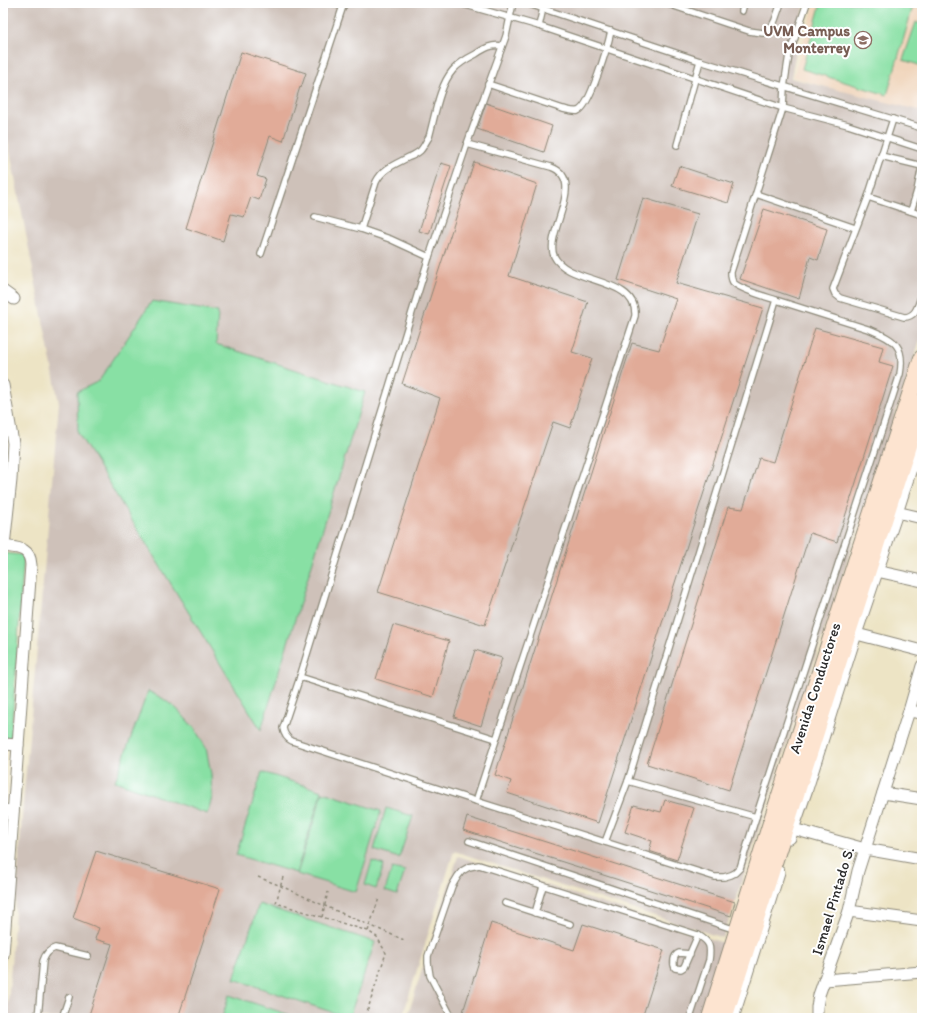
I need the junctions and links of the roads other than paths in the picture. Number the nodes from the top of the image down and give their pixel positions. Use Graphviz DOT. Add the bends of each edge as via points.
graph roads {
  1 [pos="334,3"];
  2 [pos="459,3"];
  3 [pos="513,3"];
  4 [pos="526,3"];
  5 [pos="665,3"];
  6 [pos="744,3"];
  7 [pos="781,3"];
  8 [pos="807,3"];
  9 [pos="344,5"];
  10 [pos="543,8"];
  11 [pos="742,11"];
  12 [pos="510,18"];
  13 [pos="539,26"];
  14 [pos="612,31"];
  15 [pos="502,46"];
  16 [pos="606,50"];
  17 [pos="700,61"];
  18 [pos="696,80"];
  19 [pos="488,84"];
  20 [pos="784,87"];
  21 [pos="783,108"];
  22 [pos="893,119"];
  23 [pos="922,128"];
  24 [pos="887,138"];
  25 [pos="467,144"];
  26 [pos="677,145"];
  27 [pos="922,149"];
  28 [pos="881,156"];
  29 [pos="756,194"];
  30 [pos="868,197"];
  31 [pos="911,211"];
  32 [pos="922,215"];
  33 [pos="314,217"];
  34 [pos="855,228"];
  35 [pos="361,229"];
  36 [pos="261,254"];
  37 [pos="429,257"];
  38 [pos="3,292"];
  39 [pos="922,294"];
  40 [pos="14,300"];
  41 [pos="776,300"];
  42 [pos="922,358"];
  43 [pos="3,385"];
  44 [pos="922,402"];
  45 [pos="3,420"];
  46 [pos="12,431"];
  47 [pos="922,434"];
  48 [pos="7,480"];
  49 [pos="892,511"];
  50 [pos="922,518"];
  51 [pos="4,546"];
  52 [pos="873,570"];
  53 [pos="922,581"];
  54 [pos="852,632"];
  55 [pos="922,652"];
  56 [pos="922,666"];
  57 [pos="300,677"];
  58 [pos="909,711"];
  59 [pos="922,713"];
  60 [pos="496,739"];
  61 [pos="3,744"];
  62 [pos="18,745"];
  63 [pos="628,781"];
  64 [pos="883,793"];
  65 [pos="922,799"];
  66 [pos="476,801"];
  67 [pos="8,811"];
  68 [pos="756,817"];
  69 [pos="7,828"];
  70 [pos="789,828"];
  71 [pos="469,841"];
  72 [pos="605,842"];
  73 [pos="865,849"];
  74 [pos="922,859"];
  75 [pos="543,886"];
  76 [pos="5,893"];
  77 [pos="505,903"];
  78 [pos="849,911"];
  79 [pos="535,913"];
  80 [pos="922,921"];
  81 [pos="570,924"];
  82 [pos="738,930"];
  83 [pos="698,935"];
  84 [pos="690,954"];
  85 [pos="3,955"];
  86 [pos="88,956"];
  87 [pos="922,972"];
  88 [pos="825,980"];
  89 [pos="69,997"];
  90 [pos="738,1002"];
  91 [pos="38,1018"];
  92 [pos="62,1018"];
  93 [pos="452,1018"];
  94 [pos="690,1018"];
  95 [pos="710,1018"];
  96 [pos="724,1018"];
  97 [pos="733,1018"];
  98 [pos="743,1018"];
  99 [pos="818,1018"];
  1 -- 9 [label="lane"];
  2 -- 12 [label="lane"];
  3 -- 12 [label="lane"];
  4 -- 10 [label="lane"];
  5 -- 7 [label="lane" via="748,31 764,33 772,26"];
  6 -- 11 [label="lane"];
  8 -- 20 [label="lane" via="789,55"];
  9 -- 36 [label="lane"];
  10 -- 13 [label="lane"];
  10 -- 14 [label="lane"];
  12 -- 13 [label="lane"];
  12 -- 15 [label="lane"];
  13 -- 16 [label="lane"];
  14 -- 16 [label="lane"];
  14 -- 17 [label="lane"];
  15 -- 19 [label="lane"];
  15 -- 35 [label="lane" via="482,50 454,69 445,82 425,144 420,151 387,168 379,176"];
  16 -- 18 [label="lane"];
  16 -- 19 [label="lane" via="589,97 578,111 563,109"];
  17 -- 18 [label="lane"];
  17 -- 20 [label="lane"];
  18 -- 21 [label="lane"];
  18 -- 26 [label="lane"];
  19 -- 25 [label="lane"];
  20 -- 21 [label="lane"];
  20 -- 22 [label="lane"];
  21 -- 24 [label="lane"];
  21 -- 29 [label="lane"];
  22 -- 23 [label="lane"];
  22 -- 24 [label="lane"];
  24 -- 27 [label="lane"];
  24 -- 28 [label="lane"];
  25 -- 37 [label="lane"];
  25 -- 60 [label="lane" via="555,168 560,172 566,184 566,193 554,240 554,256 558,263 568,270 626,294 636,311"];
  28 -- 30 [label="lane"];
  28 -- 31 [label="lane" via="922,166"];
  29 -- 34 [label="lane"];
  29 -- 41 [label="lane" via="734,259 731,278 742,288"];
  30 -- 31 [label="lane"];
  30 -- 34 [label="lane"];
  31 -- 32 [label="lane"];
  33 -- 35 [label="lane"];
  34 -- 39 [label="lane" via="833,289 835,294 840,298 904,317 914,314"];
  35 -- 37 [label="lane"];
  37 -- 57 [label="lane"];
  38 -- 40 [label="street"];
  41 -- 63 [label="lane"];
  41 -- 68 [label="lane" via="885,336 900,350 901,365"];
  42 -- 82 [label="main road, Avenida Conductores"];
  43 -- 46 [label="street"];
  44 -- 49 [label="main road, Avenida Conductores"];
  45 -- 46 [label="street"];
  46 -- 48 [label="street" via="13,443"];
  47 -- 49 [label="street"];
  48 -- 51 [label="street"];
  49 -- 50 [label="street"];
  49 -- 52 [label="main road, Avenida Conductores"];
  51 -- 62 [label="street" via="26,552 30,556 31,565"];
  52 -- 53 [label="street"];
  52 -- 54 [label="main road, Avenida Conductores"];
  54 -- 55 [label="street"];
  54 -- 70 [label="main road, Avenida Conductores"];
  56 -- 58 [label="street"];
  57 -- 60 [label="lane"];
  57 -- 66 [label="lane" via="283,728 288,739"];
  58 -- 59 [label="street"];
  58 -- 64 [label="street, Ismael Pintado S."];
  60 -- 66 [label="lane"];
  61 -- 62 [label="street"];
  62 -- 67 [label="street"];
  63 -- 68 [label="lane"];
  63 -- 72 [label="lane"];
  64 -- 65 [label="street"];
  64 -- 73 [label="street, Ismael Pintado S."];
  66 -- 72 [label="lane"];
  67 -- 69 [label="street"];
  68 -- 72 [label="lane" via="740,868 724,877 715,877"];
  69 -- 76 [label="street"];
  70 -- 73 [label="street"];
  70 -- 90 [label="street"];
  70 -- 96 [label="main road, Avenida Conductores"];
  71 -- 82 [label="lane"];
  73 -- 74 [label="street"];
  73 -- 78 [label="street, Ismael Pintado S."];
  75 -- 79 [label="lane"];
  75 -- 83 [label="lane"];
  75 -- 93 [label="lane" via="479,865 469,867 458,876 452,886 428,956 430,976"];
  76 -- 85 [label="street"];
  77 -- 79 [label="lane"];
  78 -- 80 [label="street"];
  78 -- 88 [label="street, Ismael Pintado S."];
  79 -- 81 [label="lane"];
  82 -- 95 [label="main road, Avenida Conductores"];
  83 -- 84 [label="lane"];
  83 -- 94 [label="lane" via="706,940 710,950"];
  86 -- 91 [label="lane" via="55,948 49,951 43,962"];
  87 -- 88 [label="street"];
  88 -- 99 [label="street, Ismael Pintado S." via="819,995"];
  89 -- 92 [label="lane"];
  90 -- 97 [label="street"];
  90 -- 98 [label="street"];
}
